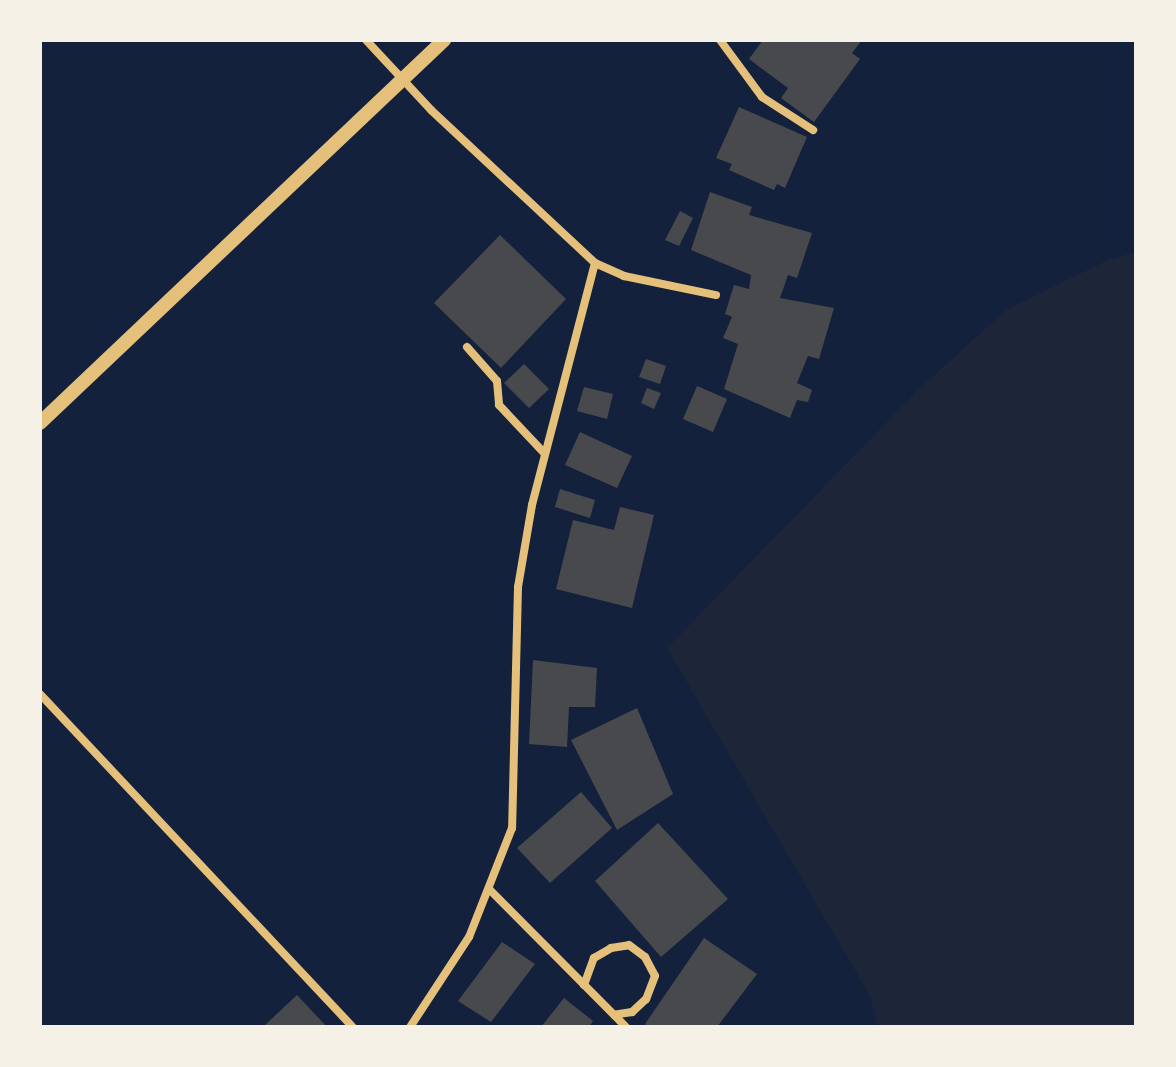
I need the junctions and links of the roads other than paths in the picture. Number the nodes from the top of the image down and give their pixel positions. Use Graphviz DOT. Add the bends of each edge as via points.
graph roads {
  1 [pos="366,40"];
  2 [pos="444,40"];
  3 [pos="720,40"];
  4 [pos="402,79"];
  5 [pos="813,130"];
  6 [pos="595,263"];
  7 [pos="716,295"];
  8 [pos="467,347"];
  9 [pos="40,423"];
  10 [pos="545,454"];
  11 [pos="40,694"];
  12 [pos="490,890"];
  13 [pos="584,985"];
  14 [pos="614,1015"];
  15 [pos="353,1027"];
  16 [pos="410,1027"];
  17 [pos="626,1027"];
  1 -- 4 [label="street"];
  2 -- 4 [label="street"];
  3 -- 5 [label="street" via="762,97"];
  4 -- 6 [label="street"];
  4 -- 9 [label="street"];
  6 -- 7 [label="street" via="624,276"];
  6 -- 10 [label="street"];
  8 -- 10 [label="street" via="497,381 499,405"];
  10 -- 12 [label="street" via="518,587 512,828"];
  11 -- 15 [label="street"];
  12 -- 13 [label="street"];
  12 -- 16 [label="street" via="469,937"];
  13 -- 14 [label="street"];
  13 -- 14 [label="street" via="594,958 611,948 629,945 645,957 655,976 646,999 632,1012"];
  14 -- 17 [label="street"];
}
